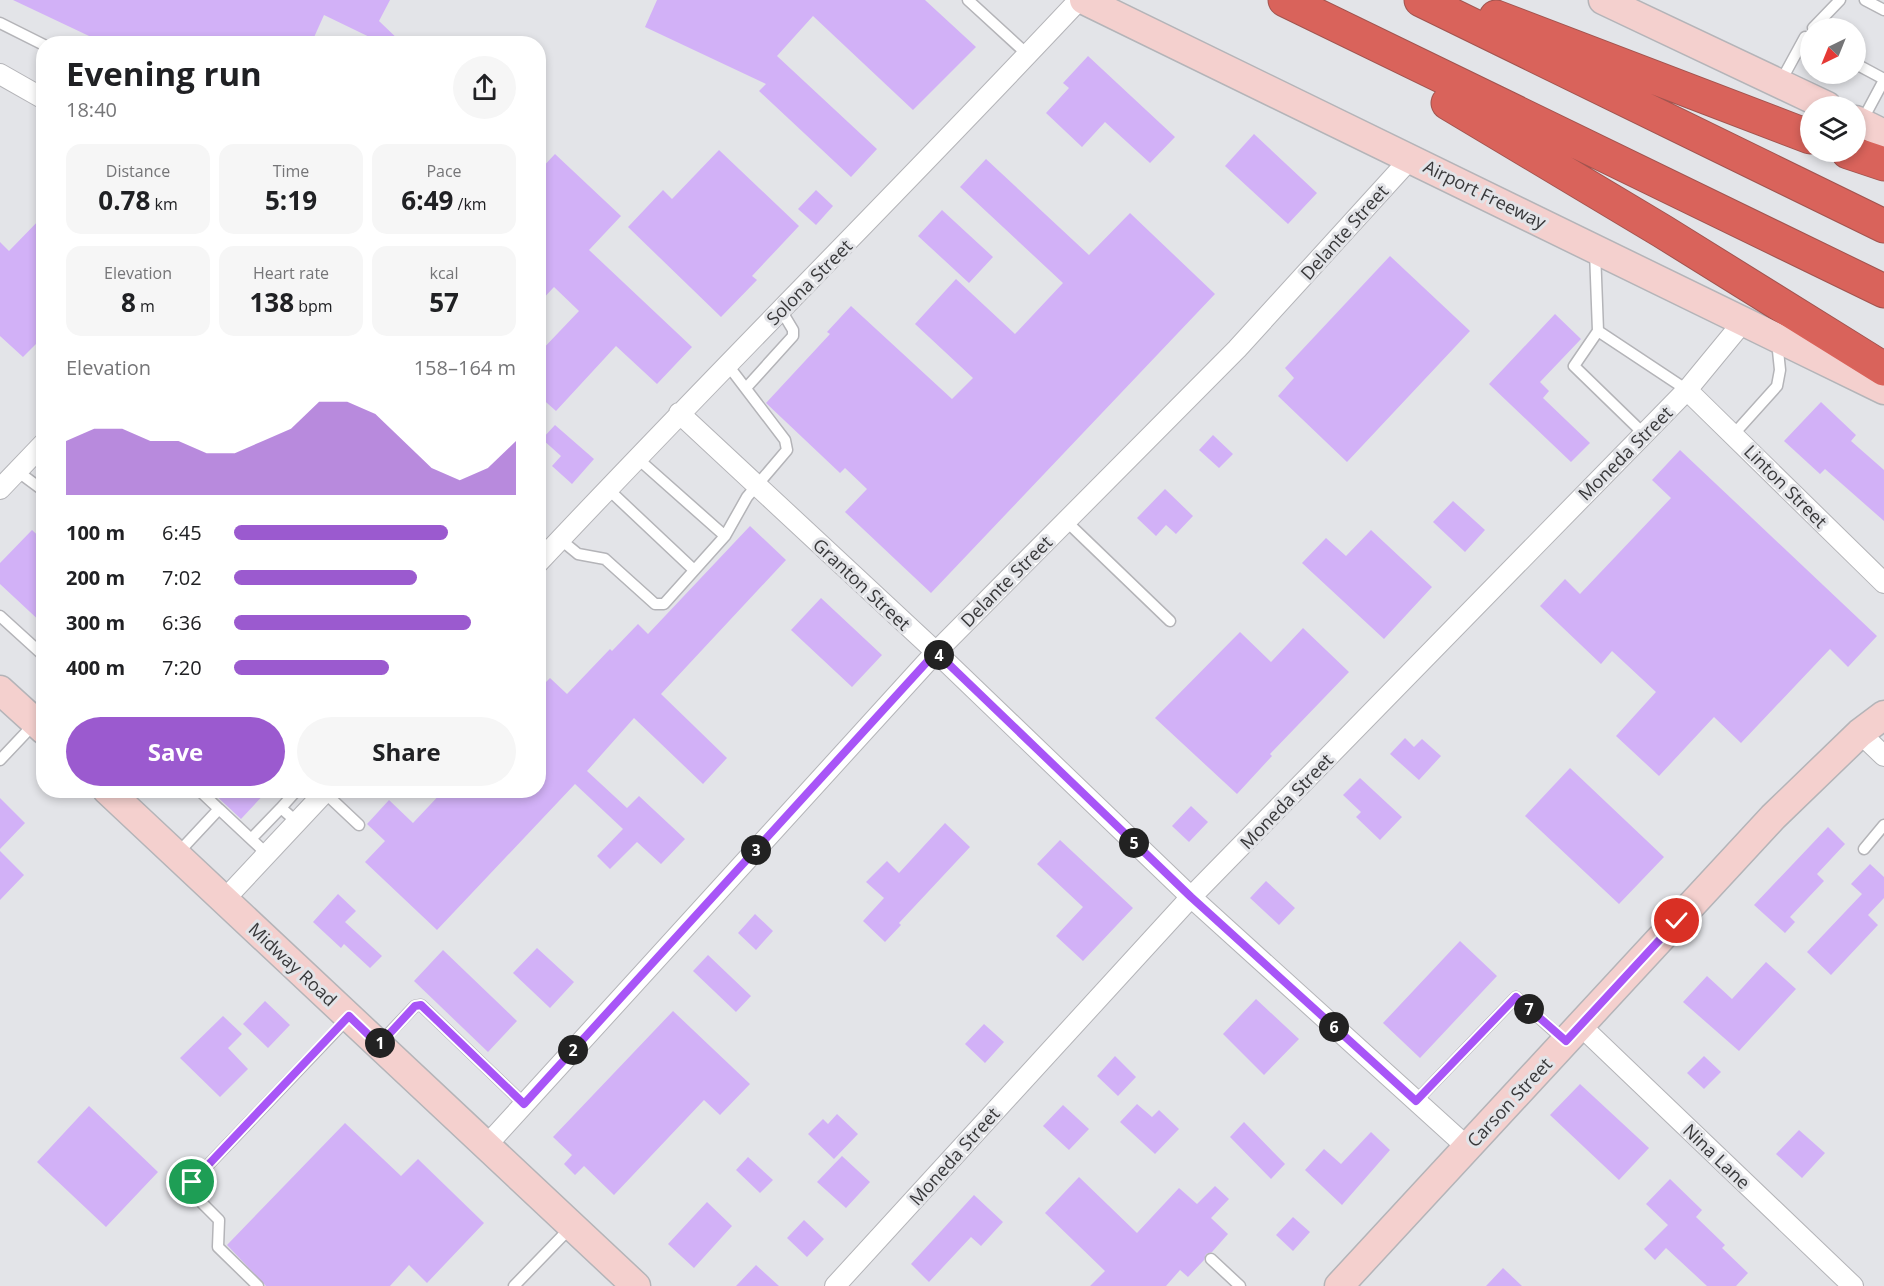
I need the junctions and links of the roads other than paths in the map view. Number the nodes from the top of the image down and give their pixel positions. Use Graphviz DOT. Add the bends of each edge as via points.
graph roads {
  1 [pos="968,0"];
  2 [pos="1079,0"];
  3 [pos="1084,0"];
  4 [pos="1285,0"];
  5 [pos="1421,0"];
  6 [pos="1441,0"];
  7 [pos="1603,0"];
  8 [pos="1840,0"];
  9 [pos="1865,0"];
  10 [pos="1884,10"];
  11 [pos="1824,18"];
  12 [pos="0,23"];
  13 [pos="36,41"];
  14 [pos="1389,49"];
  15 [pos="1800,50"];
  16 [pos="1028,55"];
  17 [pos="1866,69"];
  18 [pos="0,74"];
  19 [pos="1884,79"];
  20 [pos="1779,84"];
  21 [pos="36,94"];
  22 [pos="1805,96"];
  23 [pos="1866,122"];
  24 [pos="1800,133"];
  25 [pos="1866,138"];
  26 [pos="1411,158"];
  27 [pos="1884,164"];
  28 [pos="1884,226"];
  29 [pos="1594,249"];
  30 [pos="1884,291"];
  31 [pos="781,310"];
  32 [pos="1743,322"];
  33 [pos="1598,331"];
  34 [pos="1777,339"];
  35 [pos="728,363"];
  36 [pos="1884,369"];
  37 [pos="746,388"];
  38 [pos="1687,390"];
  39 [pos="1884,390"];
  40 [pos="679,413"];
  41 [pos="1643,433"];
  42 [pos="1733,435"];
  43 [pos="36,451"];
  44 [pos="636,458"];
  45 [pos="17,471"];
  46 [pos="36,485"];
  47 [pos="757,486"];
  48 [pos="0,489"];
  49 [pos="608,489"];
  50 [pos="1066,521"];
  51 [pos="725,536"];
  52 [pos="561,540"];
  53 [pos="546,555"];
  54 [pos="694,570"];
  55 [pos="1884,583"];
  56 [pos="0,616"];
  57 [pos="1170,621"];
  58 [pos="36,649"];
  59 [pos="936,652"];
  60 [pos="0,690"];
  61 [pos="1884,715"];
  62 [pos="36,722"];
  63 [pos="36,731"];
  64 [pos="1860,733"];
  65 [pos="1884,756"];
  66 [pos="0,760"];
  67 [pos="120,798"];
  68 [pos="207,798"];
  69 [pos="290,798"];
  70 [pos="320,798"];
  71 [pos="332,798"];
  72 [pos="281,808"];
  73 [pos="219,809"];
  74 [pos="297,822"];
  75 [pos="359,825"];
  76 [pos="1884,825"];
  77 [pos="251,839"];
  78 [pos="1864,849"];
  79 [pos="267,854"];
  80 [pos="176,855"];
  81 [pos="1191,897"];
  82 [pos="224,900"];
  83 [pos="349,1016"];
  84 [pos="1573,1034"];
  85 [pos="379,1045"];
  86 [pos="1416,1101"];
  87 [pos="524,1104"];
  88 [pos="486,1145"];
  89 [pos="1467,1147"];
  90 [pos="573,1226"];
  91 [pos="1211,1259"];
  92 [pos="258,1286"];
  93 [pos="514,1286"];
  94 [pos="636,1286"];
  95 [pos="835,1286"];
  96 [pos="1240,1286"];
  97 [pos="1339,1286"];
  98 [pos="1854,1286"];
  1 -- 16 [label="lane"];
  2 -- 16 [label="street, Solona Street"];
  3 -- 26 [label="main road, Airport Freeway"];
  4 -- 14 [label="highway"];
  5 -- 28 [label="highway"];
  6 -- 24 [label="highway" via="1469,7"];
  7 -- 20 [label="main road"];
  8 -- 11 [label="lane"];
  9 -- 10 [label="lane"];
  12 -- 13 [label="lane"];
  14 -- 30 [label="highway"];
  14 -- 36 [label="highway" via="1437,96"];
  15 -- 20 [label="lane"];
  16 -- 31 [label="street, Solona Street"];
  17 -- 19 [label="lane"];
  18 -- 21 [label="street"];
  19 -- 23 [label="lane"];
  20 -- 22 [label="main road"];
  25 -- 27 [label="highway"];
  26 -- 29 [label="main road, Airport Freeway"];
  26 -- 50 [label="street, Delante Street" via="1237,349"];
  29 -- 32 [label="main road, Airport Freeway"];
  29 -- 33 [label="lane"];
  31 -- 35 [label="street, Solona Street"];
  31 -- 37 [label="lane" via="793,336"];
  32 -- 34 [label="main road, Airport Freeway"];
  32 -- 38 [label="street, Moneda Street"];
  33 -- 38 [label="lane"];
  33 -- 41 [label="lane" via="1574,366"];
  34 -- 39 [label="main road, Airport Freeway"];
  34 -- 42 [label="lane" via="1779,383"];
  35 -- 37 [label="lane"];
  35 -- 40 [label="street, Solona Street"];
  37 -- 47 [label="lane" via="788,446"];
  38 -- 41 [label="street, Moneda Street"];
  38 -- 42 [label="street, Linton Street"];
  40 -- 44 [label="street, Solona Street"];
  40 -- 47 [label="street, Granton Street"];
  41 -- 81 [label="street, Moneda Street"];
  42 -- 55 [label="street, Linton Street"];
  43 -- 45 [label="street"];
  44 -- 49 [label="street, Solona Street"];
  44 -- 51 [label="lane"];
  45 -- 46 [label="lane"];
  45 -- 48 [label="street"];
  47 -- 51 [label="lane" via="740,506"];
  47 -- 59 [label="street, Granton Street"];
  49 -- 52 [label="street, Solona Street"];
  49 -- 54 [label="lane"];
  50 -- 57 [label="lane"];
  50 -- 59 [label="street, Delante Street"];
  51 -- 54 [label="lane"];
  52 -- 53 [label="street, Solona Street"];
  52 -- 54 [label="lane" via="578,554 605,559 655,604 664,604"];
  56 -- 58 [label="lane"];
  59 -- 81 [label="street, Granton Street"];
  59 -- 87 [label="street, Delante Street"];
  60 -- 62 [label="main road"];
  61 -- 64 [label="main road, Carson Street"];
  63 -- 66 [label="lane"];
  64 -- 65 [label="street"];
  64 -- 84 [label="main road, Carson Street" via="1773,817"];
  67 -- 80 [label="main road, Midway Road"];
  68 -- 73 [label="lane"];
  69 -- 72 [label="lane"];
  70 -- 74 [label="street"];
  71 -- 75 [label="lane"];
  72 -- 74 [label="lane"];
  72 -- 77 [label="lane"];
  73 -- 77 [label="lane"];
  73 -- 80 [label="lane"];
  74 -- 79 [label="street"];
  76 -- 78 [label="lane"];
  77 -- 79 [label="lane"];
  79 -- 82 [label="street"];
  80 -- 82 [label="main road, Midway Road"];
  81 -- 86 [label="street, Granton Street"];
  81 -- 95 [label="street, Moneda Street"];
  82 -- 83 [label="main road, Midway Road"];
  83 -- 85 [label="main road, Midway Road"];
  83 -- 92 [label="lane" via="192,1182 192,1193 219,1220 218,1247"];
  84 -- 86 [label="lane" via="1516,997"];
  84 -- 89 [label="main road, Carson Street"];
  84 -- 98 [label="street, Nina Lane"];
  85 -- 87 [label="lane" via="415,1006 421,1005"];
  85 -- 88 [label="main road, Midway Road"];
  86 -- 89 [label="street, Granton Street"];
  87 -- 88 [label="street, Delante Street"];
  88 -- 90 [label="main road, Midway Road"];
  89 -- 97 [label="main road, Carson Street"];
  90 -- 93 [label="lane"];
  90 -- 94 [label="main road, Midway Road"];
  91 -- 96 [label="lane"];
}
